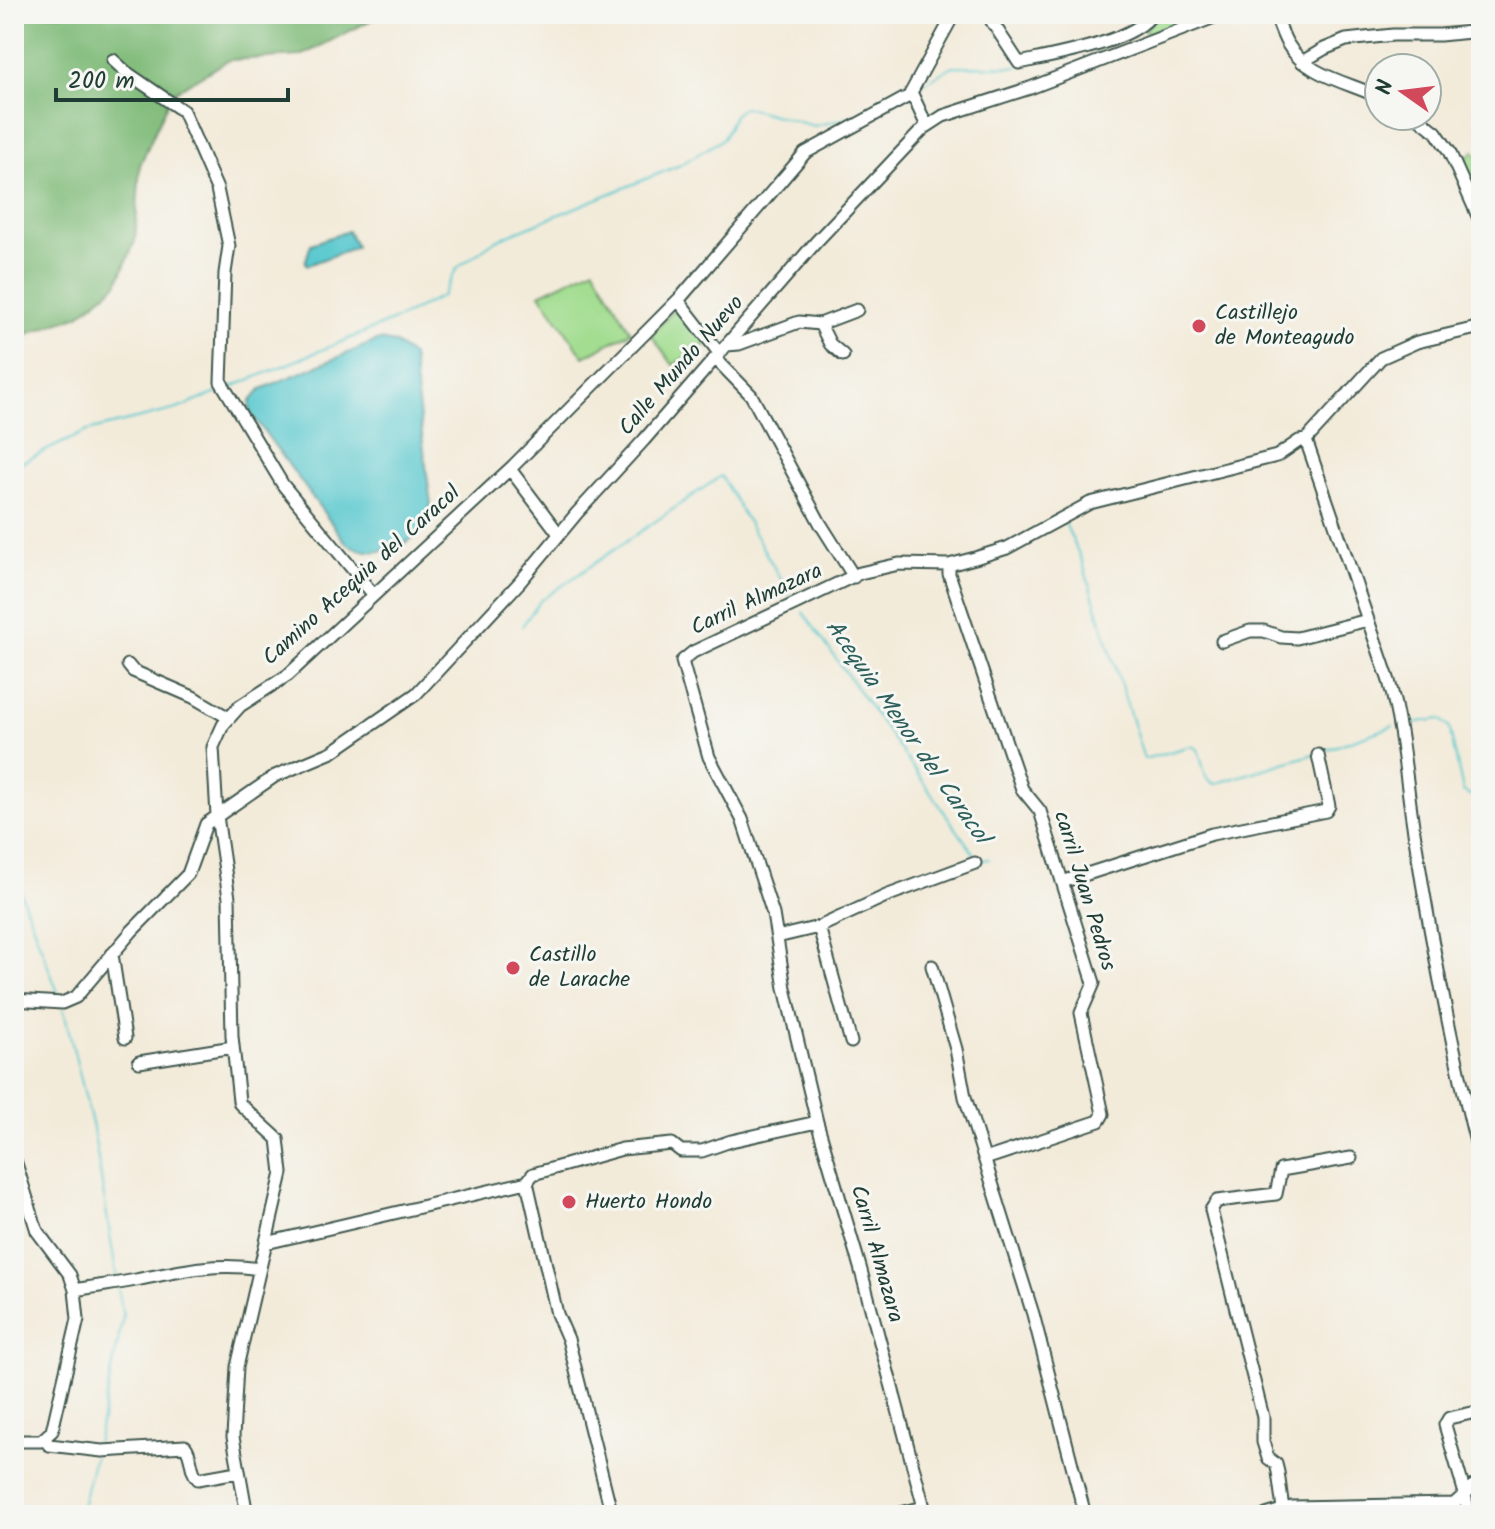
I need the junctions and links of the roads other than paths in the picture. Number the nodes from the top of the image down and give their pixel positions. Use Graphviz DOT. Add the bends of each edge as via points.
graph roads {
  1 [pos="954,14"];
  2 [pos="987,14"];
  3 [pos="1152,14"];
  4 [pos="1222,14"];
  5 [pos="1275,14"];
  6 [pos="1481,31"];
  7 [pos="113,60"];
  8 [pos="1302,62"];
  9 [pos="1363,91"];
  10 [pos="910,94"];
  11 [pos="927,126"];
  12 [pos="1436,132"];
  13 [pos="1481,223"];
  14 [pos="678,300"];
  15 [pos="857,310"];
  16 [pos="820,324"];
  17 [pos="1481,327"];
  18 [pos="721,352"];
  19 [pos="843,355"];
  20 [pos="1306,440"];
  21 [pos="510,469"];
  22 [pos="559,534"];
  23 [pos="949,565"];
  24 [pos="854,577"];
  25 [pos="373,594"];
  26 [pos="1368,620"];
  27 [pos="1222,641"];
  28 [pos="128,665"];
  29 [pos="229,718"];
  30 [pos="1318,755"];
  31 [pos="217,816"];
  32 [pos="975,863"];
  33 [pos="1062,882"];
  34 [pos="819,927"];
  35 [pos="777,937"];
  36 [pos="112,954"];
  37 [pos="932,966"];
  38 [pos="15,998"];
  39 [pos="125,1038"];
  40 [pos="851,1042"];
  41 [pos="233,1047"];
  42 [pos="139,1062"];
  43 [pos="817,1122"];
  44 [pos="14,1157"];
  45 [pos="1351,1158"];
  46 [pos="985,1159"];
  47 [pos="1481,1162"];
  48 [pos="527,1182"];
  49 [pos="266,1243"];
  50 [pos="260,1269"];
  51 [pos="75,1290"];
  52 [pos="1481,1411"];
  53 [pos="44,1438"];
  54 [pos="14,1441"];
  55 [pos="237,1472"];
  56 [pos="1481,1485"];
  57 [pos="1465,1494"];
  58 [pos="1283,1509"];
  59 [pos="925,1511"];
  60 [pos="247,1515"];
  61 [pos="612,1515"];
  62 [pos="893,1515"];
  63 [pos="1085,1515"];
  64 [pos="1266,1515"];
  65 [pos="1469,1515"];
  1 -- 10 [label="street"];
  2 -- 3 [label="street" via="1019,63 1087,48 1146,24"];
  4 -- 11 [label="street, Calle Mundo Nuevo"];
  5 -- 8 [label="street"];
  6 -- 8 [label="street" via="1346,40"];
  7 -- 25 [label="street" via="183,111 217,189 229,246 221,382 283,485"];
  8 -- 9 [label="street"];
  10 -- 11 [label="street"];
  10 -- 14 [label="street, Camino Acequia del Caracol" via="805,153"];
  11 -- 18 [label="street, Calle Mundo Nuevo"];
  12 -- 13 [label="street"];
  14 -- 18 [label="street"];
  14 -- 21 [label="street, Camino Acequia del Caracol"];
  15 -- 16 [label="street"];
  16 -- 18 [label="street" via="799,322"];
  16 -- 19 [label="street"];
  17 -- 20 [label="street, Carril Almazara" via="1417,342 1381,358"];
  18 -- 22 [label="street, Calle Mundo Nuevo"];
  18 -- 24 [label="street"];
  20 -- 23 [label="street, Carril Almazara" via="1277,456 1090,503 1007,548"];
  20 -- 26 [label="street"];
  21 -- 22 [label="street"];
  21 -- 25 [label="street, Camino Acequia del Caracol"];
  22 -- 31 [label="street, Calle Mundo Nuevo" via="416,694 332,752 275,776"];
  23 -- 24 [label="street, Carril Almazara" via="899,564"];
  23 -- 33 [label="street, carril Juan Pedros" via="1022,789 1040,811"];
  24 -- 35 [label="street, Carril Almazara" via="682,661 709,757 742,819"];
  25 -- 29 [label="street, Camino Acequia del Caracol" via="288,675"];
  26 -- 27 [label="street" via="1297,638 1250,631"];
  26 -- 47 [label="street" via="1400,719 1414,831"];
  28 -- 29 [label="street"];
  29 -- 31 [label="street, Camino Acequia del Caracol" via="213,747"];
  30 -- 33 [label="street" via="1326,811 1212,834"];
  31 -- 36 [label="street" via="206,824 188,874"];
  31 -- 41 [label="street, Camino Acequia del Caracol" via="229,898"];
  32 -- 34 [label="street"];
  33 -- 46 [label="street, carril Juan Pedros" via="1094,983 1081,1013 1103,1114 1099,1121"];
  34 -- 35 [label="street"];
  34 -- 40 [label="street"];
  35 -- 43 [label="street, Carril Almazara"];
  36 -- 38 [label="street" via="76,997 62,1003"];
  36 -- 39 [label="street"];
  37 -- 46 [label="street"];
  41 -- 42 [label="street"];
  41 -- 49 [label="street, Camino Acequia del Caracol" via="240,1104 278,1139 282,1173"];
  43 -- 48 [label="street" via="702,1151 681,1151 672,1144 622,1149 533,1174"];
  43 -- 59 [label="street, Carril Almazara"];
  44 -- 51 [label="street" via="37,1231"];
  45 -- 58 [label="street" via="1281,1170 1276,1194 1217,1201 1211,1210"];
  46 -- 63 [label="street" via="1033,1314"];
  48 -- 49 [label="street"];
  48 -- 61 [label="street"];
  49 -- 50 [label="street, Camino Acequia del Caracol"];
  50 -- 51 [label="street" via="172,1270"];
  50 -- 55 [label="street, Camino Acequia del Caracol" via="237,1367"];
  51 -- 53 [label="street" via="78,1319 52,1431"];
  52 -- 57 [label="street" via="1449,1418 1445,1425"];
  53 -- 54 [label="street"];
  53 -- 55 [label="street" via="49,1445 102,1451 185,1446 198,1479"];
  55 -- 60 [label="street, Camino Acequia del Caracol"];
  56 -- 57 [label="street"];
  57 -- 58 [label="street" via="1454,1504"];
  57 -- 65 [label="street"];
  58 -- 64 [label="street"];
  59 -- 62 [label="street"];
}
